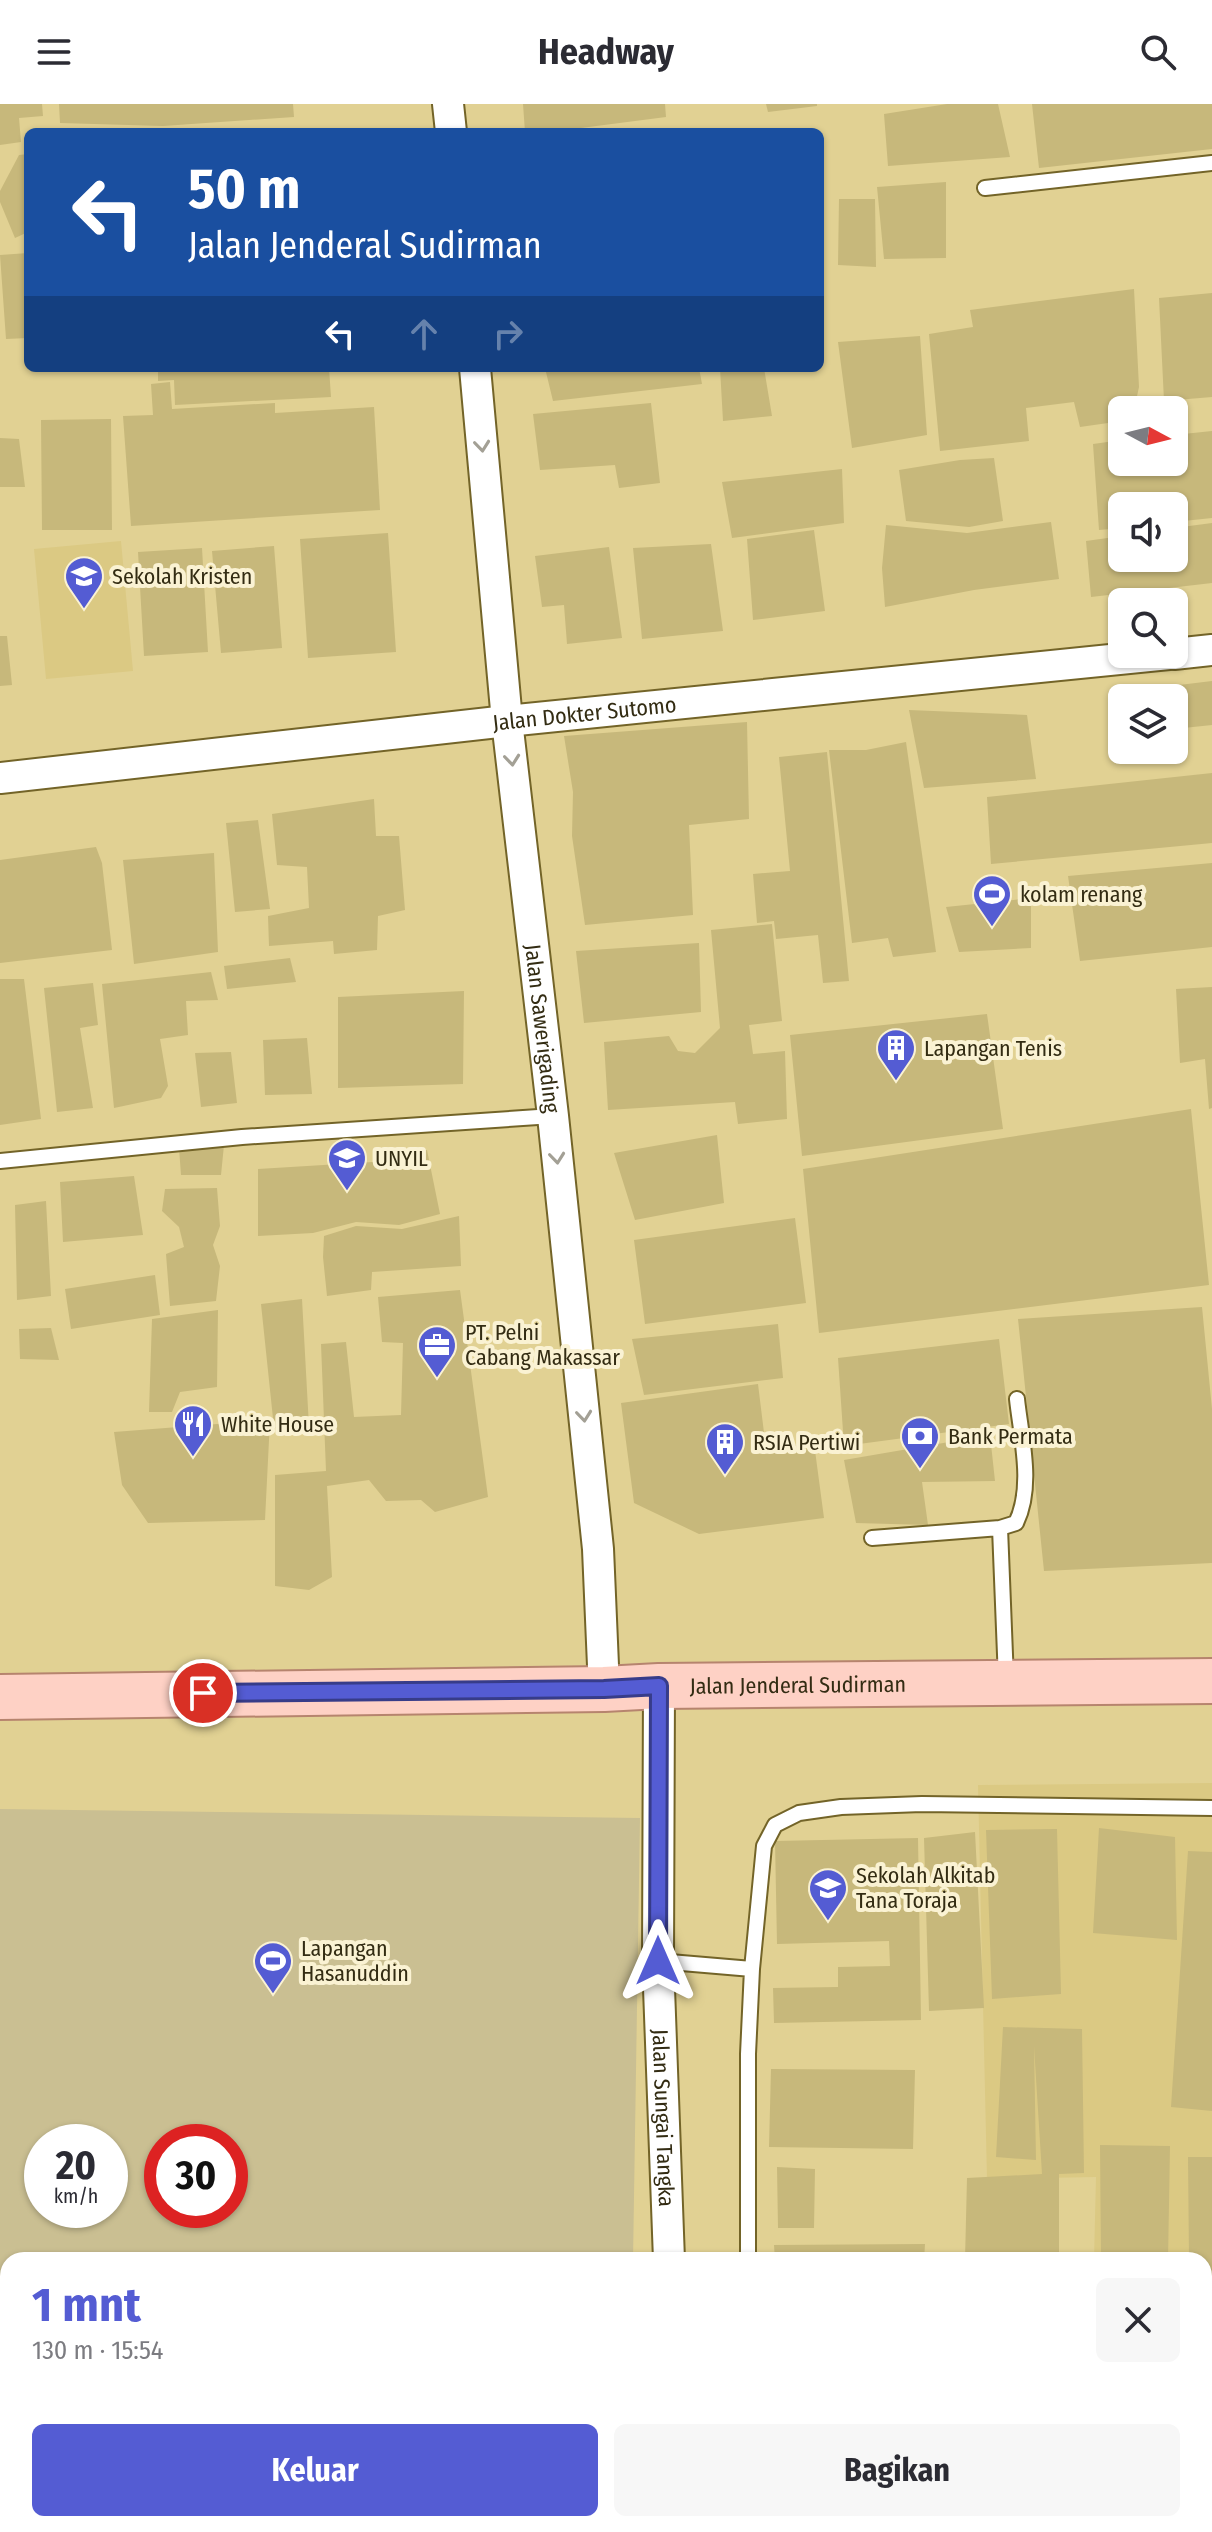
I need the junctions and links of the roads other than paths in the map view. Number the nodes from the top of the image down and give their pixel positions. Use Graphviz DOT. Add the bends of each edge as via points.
graph roads {
  1 [pos="448,104"];
  2 [pos="451,128"];
  3 [pos="1212,163"];
  4 [pos="985,188"];
  5 [pos="475,372"];
  6 [pos="1212,650"];
  7 [pos="1188,652"];
  8 [pos="1108,660"];
  9 [pos="507,721"];
  10 [pos="0,778"];
  11 [pos="553,1116"];
  12 [pos="0,1161"];
  13 [pos="1017,1399"];
  14 [pos="1000,1528"];
  15 [pos="872,1538"];
  16 [pos="1212,1681"];
  17 [pos="1007,1684"];
  18 [pos="659,1686"];
  19 [pos="604,1689"];
  20 [pos="0,1697"];
  21 [pos="1212,1808"];
  22 [pos="658,1961"];
  23 [pos="752,1969"];
  24 [pos="669,2252"];
  25 [pos="748,2252"];
  1 -- 2 [label="street"];
  3 -- 4 [label="lane"];
  5 -- 9 [label="street, Jalan Sawerigading, one-way"];
  6 -- 7 [label="street, Jalan Dokter Sutomo"];
  8 -- 9 [label="street, Jalan Dokter Sutomo"];
  9 -- 10 [label="street, Jalan Dokter Sutomo"];
  9 -- 11 [label="street, Jalan Sawerigading, one-way"];
  11 -- 12 [label="lane" via="242,1137"];
  11 -- 19 [label="street, Jalan Sawerigading, one-way" via="598,1549"];
  13 -- 14 [label="lane" via="1025,1480 1021,1513 1016,1523"];
  14 -- 15 [label="lane"];
  14 -- 17 [label="lane"];
  16 -- 17 [label="main road, Jalan Jenderal Sudirman"];
  17 -- 18 [label="main road, Jalan Jenderal Sudirman"];
  18 -- 19 [label="main road, Jalan Jenderal Sudirman"];
  18 -- 22 [label="street, Jalan Sungai Tangka"];
  19 -- 20 [label="main road, Jalan Jenderal Sudirman"];
  21 -- 23 [label="lane" via="922,1804 799,1813 775,1825 764,1846"];
  22 -- 23 [label="lane"];
  22 -- 24 [label="street, Jalan Sungai Tangka"];
  23 -- 25 [label="lane"];
}
